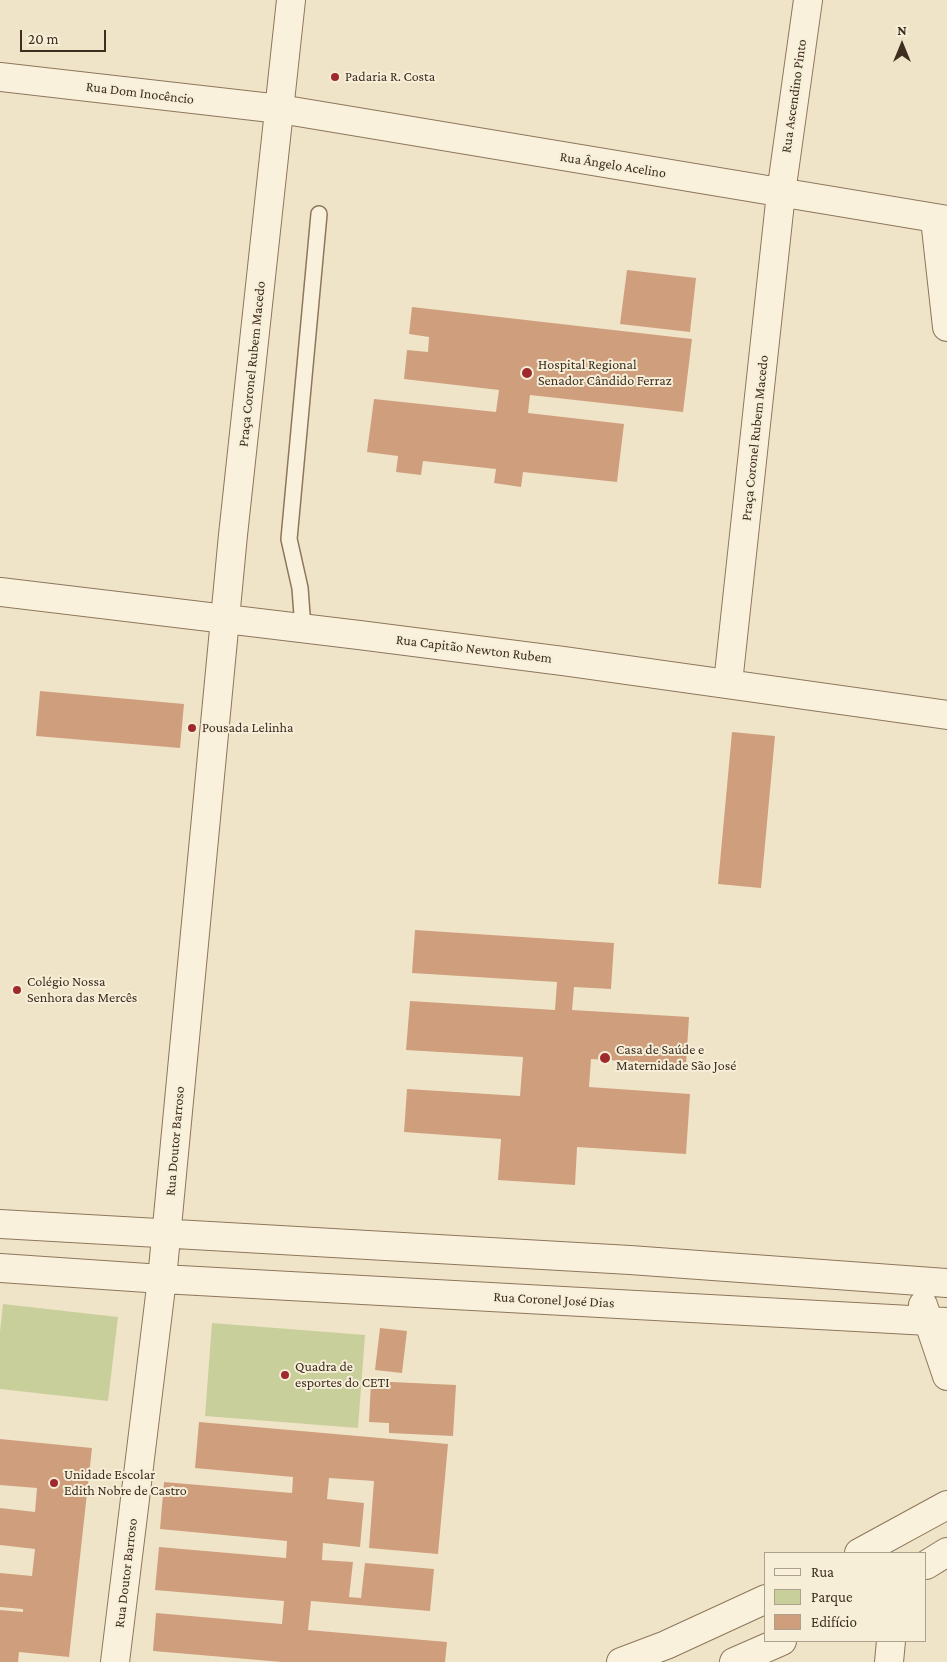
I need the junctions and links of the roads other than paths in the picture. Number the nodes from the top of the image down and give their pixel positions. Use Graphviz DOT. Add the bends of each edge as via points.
graph roads {
  1 [pos="291,0"];
  2 [pos="808,0"];
  3 [pos="0,77"];
  4 [pos="280,109"];
  5 [pos="781,192"];
  6 [pos="320,214"];
  7 [pos="941,220"];
  8 [pos="947,327"];
  9 [pos="0,592"];
  10 [pos="225,618"];
  11 [pos="303,628"];
  12 [pos="728,683"];
  13 [pos="947,715"];
  14 [pos="0,1212"];
  15 [pos="140,1220"];
  16 [pos="0,1224"];
  17 [pos="166,1234"];
  18 [pos="630,1260"];
  19 [pos="0,1268"];
  20 [pos="162,1279"];
  21 [pos="915,1280"];
  22 [pos="947,1283"];
  23 [pos="628,1304"];
  24 [pos="937,1321"];
  25 [pos="947,1376"];
  26 [pos="947,1505"];
  27 [pos="886,1547"];
  28 [pos="864,1552"];
  29 [pos="947,1552"];
  30 [pos="927,1563"];
  31 [pos="764,1600"];
  32 [pos="780,1642"];
  33 [pos="891,1642"];
  34 [pos="669,1654"];
  35 [pos="115,1662"];
  36 [pos="621,1662"];
  37 [pos="734,1662"];
  38 [pos="889,1662"];
  1 -- 4 [label="street, Praça Coronel Rubem Macedo"];
  2 -- 5 [label="street, Rua Ascendino Pinto"];
  3 -- 4 [label="street, Rua Dom Inocêncio"];
  4 -- 5 [label="street, Rua Ângelo Acelino"];
  4 -- 10 [label="street, Praça Coronel Rubem Macedo"];
  5 -- 7 [label="street, Rua Ângelo Acelino"];
  5 -- 12 [label="street, Praça Coronel Rubem Macedo"];
  6 -- 11 [label="lane" via="289,539 300,588"];
  7 -- 8 [label="street"];
  9 -- 10 [label="street, Rua Capitão Newton Rubem"];
  10 -- 11 [label="street, Rua Capitão Newton Rubem"];
  10 -- 17 [label="street, Rua Doutor Barroso"];
  11 -- 12 [label="street, Rua Capitão Newton Rubem"];
  12 -- 13 [label="street, Rua Capitão Newton Rubem"];
  14 -- 15 [label="street"];
  16 -- 17 [label="street"];
  17 -- 18 [label="street"];
  17 -- 20 [label="street, Rua Doutor Barroso"];
  18 -- 21 [label="street"];
  18 -- 23 [label="street"];
  19 -- 20 [label="street, Rua Coronel José Dias"];
  20 -- 23 [label="street, Rua Coronel José Dias"];
  20 -- 35 [label="street, Rua Doutor Barroso"];
  21 -- 22 [label="street"];
  21 -- 24 [label="street"];
  23 -- 24 [label="street, Rua Coronel José Dias"];
  24 -- 25 [label="street"];
  26 -- 27 [label="street"];
  27 -- 28 [label="street"];
  29 -- 30 [label="street"];
  31 -- 34 [label="street"];
  32 -- 37 [label="street"];
  33 -- 38 [label="street"];
  34 -- 36 [label="street"];
}
